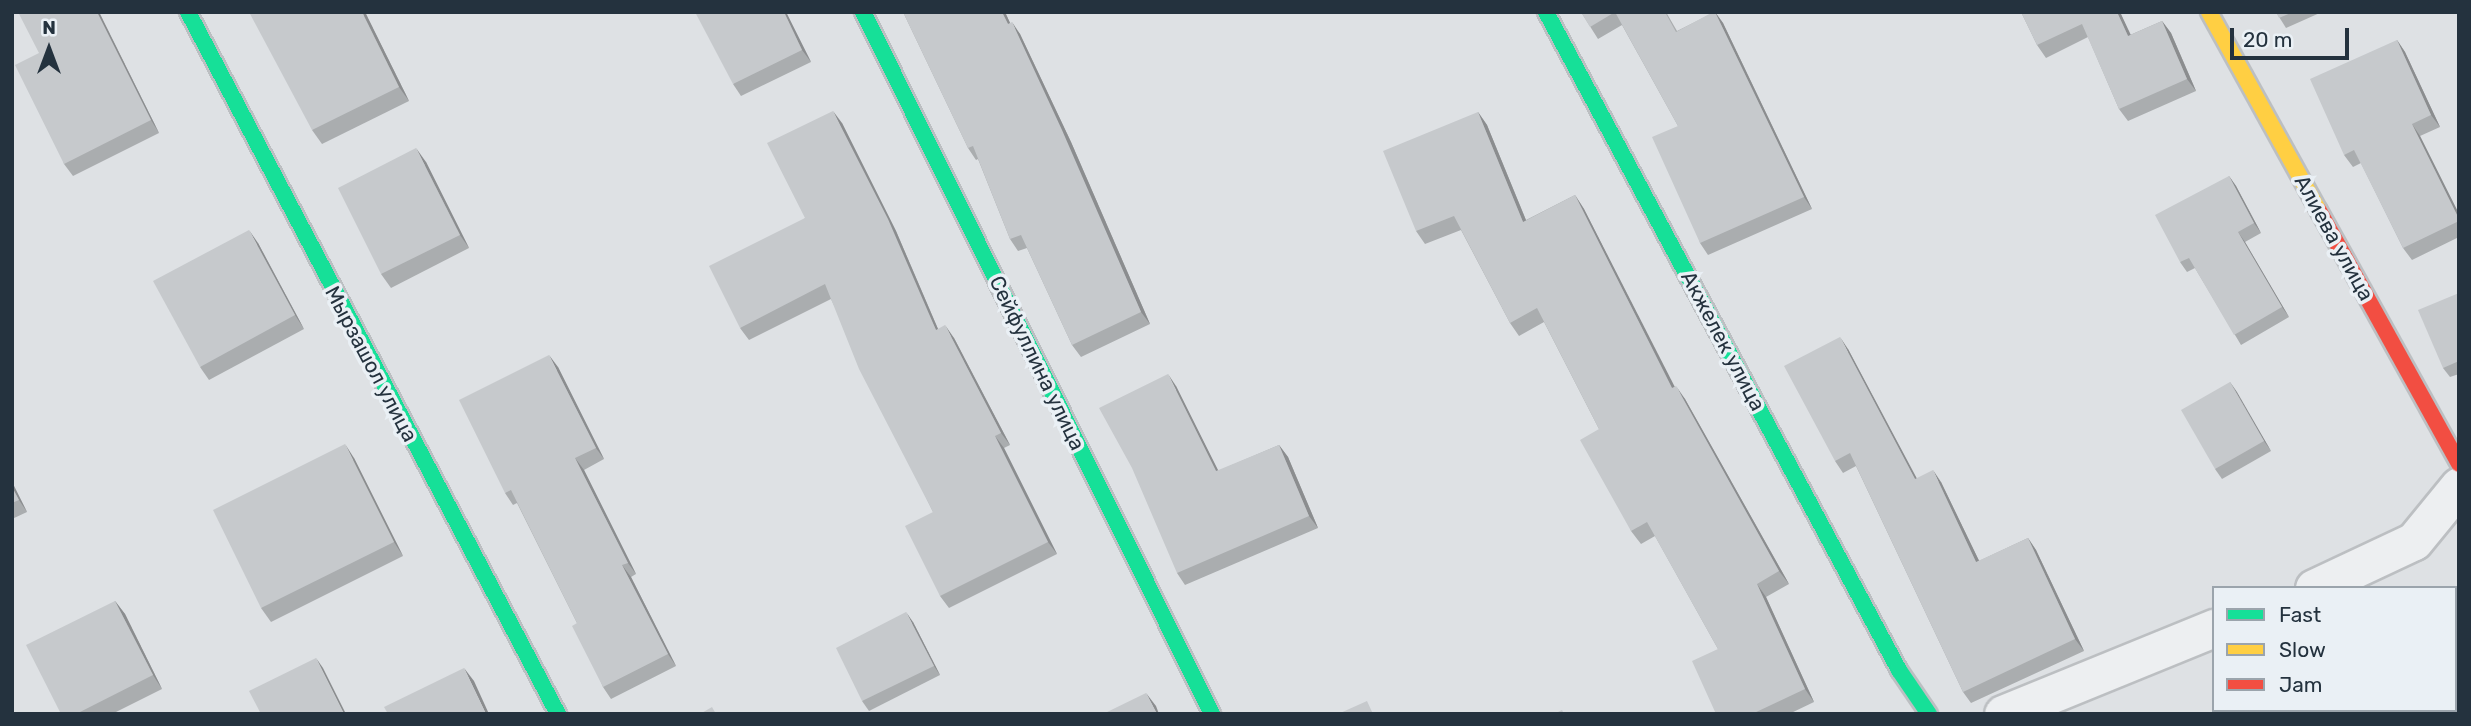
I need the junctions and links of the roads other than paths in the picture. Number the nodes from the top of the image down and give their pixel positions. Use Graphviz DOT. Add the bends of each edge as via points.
graph roads {
  1 [pos="188,12"];
  2 [pos="863,12"];
  3 [pos="1546,12"];
  4 [pos="2209,12"];
  5 [pos="2459,464"];
  6 [pos="2459,486"];
  7 [pos="2318,586"];
  8 [pos="2212,629"];
  9 [pos="558,714"];
  10 [pos="1212,714"];
  11 [pos="1929,714"];
  12 [pos="2003,714"];
  1 -- 9 [label="street, Мырзашол улица"];
  2 -- 10 [label="street, Сейфуллина улица"];
  3 -- 11 [label="street, Акжелек улица" via="1899,670"];
  4 -- 5 [label="street, Алиева улица"];
  6 -- 7 [label="street" via="2414,541"];
  8 -- 12 [label="street"];
}
